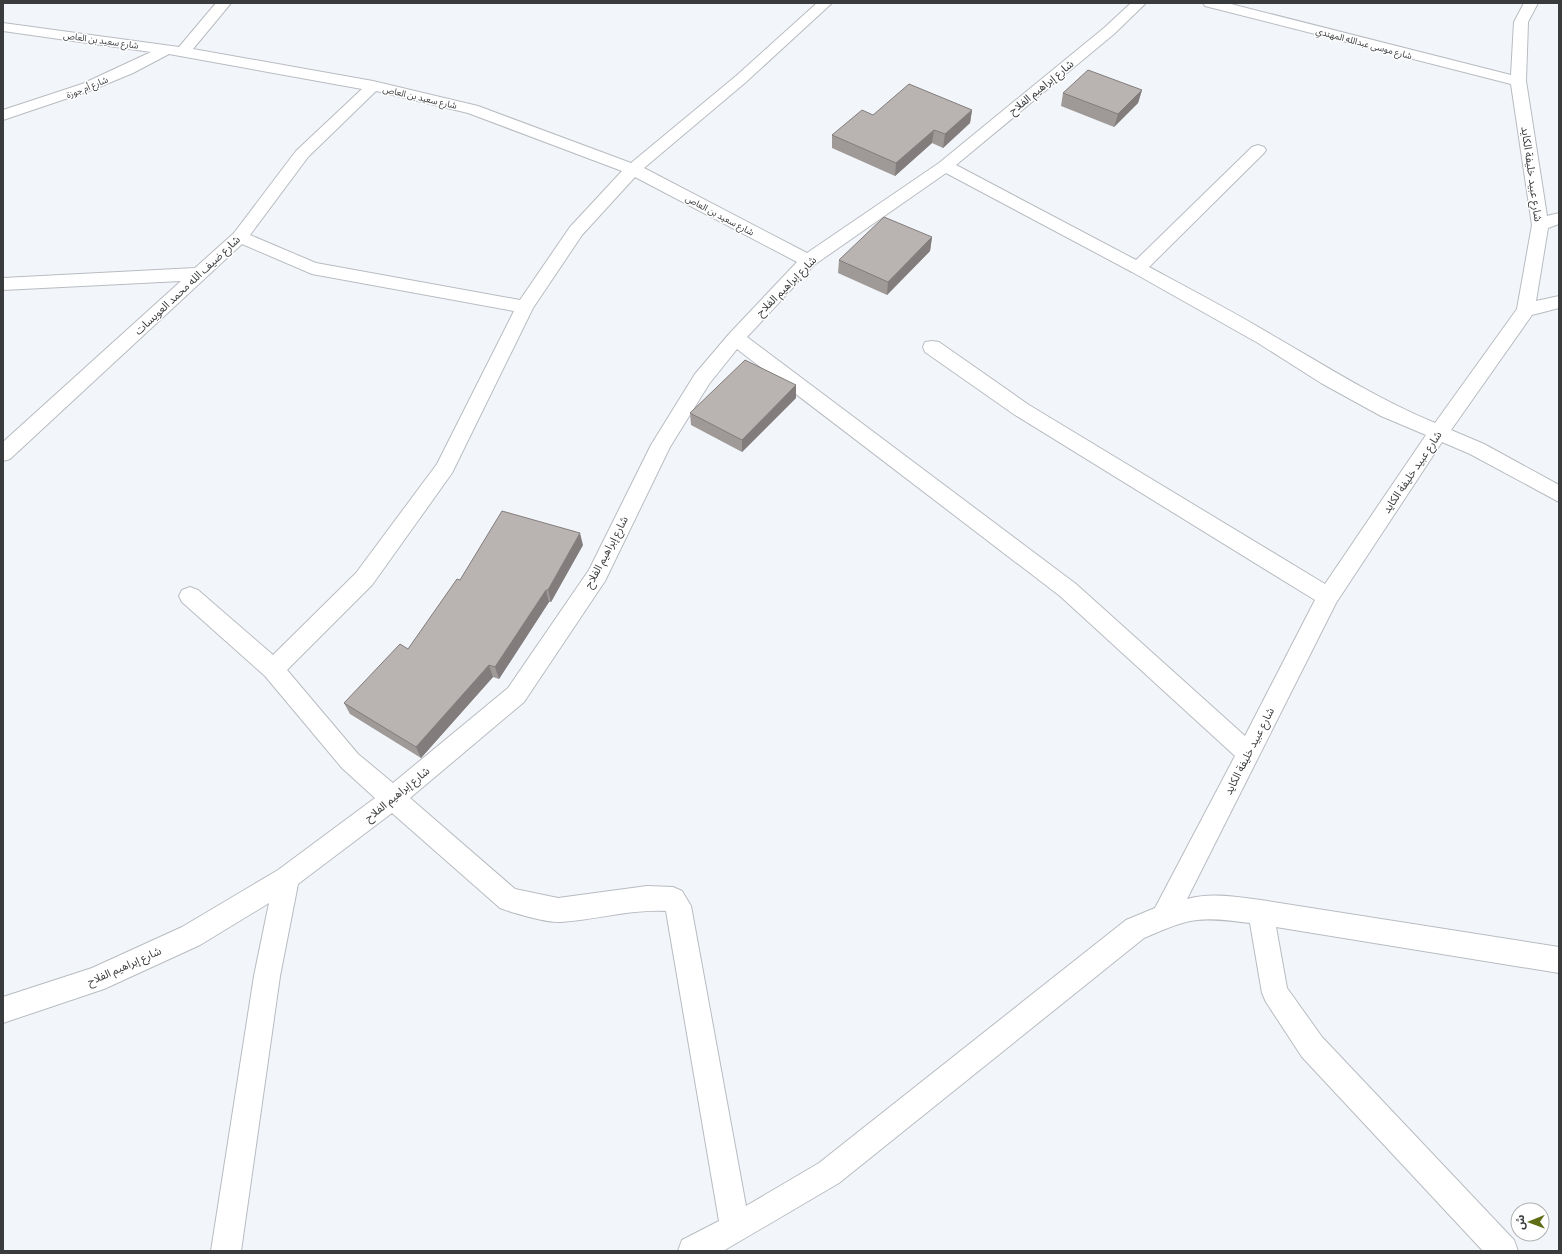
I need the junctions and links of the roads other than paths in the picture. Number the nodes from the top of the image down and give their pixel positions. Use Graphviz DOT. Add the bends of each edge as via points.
graph roads {
  1 [pos="224,3"];
  2 [pos="825,3"];
  3 [pos="1139,3"];
  4 [pos="1210,3"];
  5 [pos="1531,3"];
  6 [pos="3,27"];
  7 [pos="168,49"];
  8 [pos="183,52"];
  9 [pos="1518,81"];
  10 [pos="373,86"];
  11 [pos="3,115"];
  12 [pos="1258,150"];
  13 [pos="945,166"];
  14 [pos="633,169"];
  15 [pos="1559,218"];
  16 [pos="1540,225"];
  17 [pos="240,237"];
  18 [pos="808,261"];
  19 [pos="1138,268"];
  20 [pos="200,274"];
  21 [pos="3,284"];
  22 [pos="1559,302"];
  23 [pos="525,307"];
  24 [pos="1526,310"];
  25 [pos="736,338"];
  26 [pos="932,347"];
  27 [pos="1439,432"];
  28 [pos="3,454"];
  29 [pos="1559,494"];
  30 [pos="190,596"];
  31 [pos="1328,597"];
  32 [pos="273,669"];
  33 [pos="1248,753"];
  34 [pos="392,799"];
  35 [pos="287,878"];
  36 [pos="1261,912"];
  37 [pos="1164,918"];
  38 [pos="1559,960"];
  39 [pos="3,1010"];
  40 [pos="735,1229"];
  41 [pos="226,1251"];
  42 [pos="693,1251"];
  43 [pos="1503,1251"];
  1 -- 8 [label="street"];
  2 -- 14 [label="street" via="741,79"];
  3 -- 13 [label="street, شارع إبراهيم الفلاح" via="1109,31"];
  4 -- 9 [label="street, شارع موسى عبدالله المهتدي"];
  5 -- 9 [label="street, شارع عبيد خليفة الكايد" via="1521,22"];
  6 -- 7 [label="street, شارع سعيد بن العاص"];
  7 -- 8 [label="street, شارع سعيد بن العاص"];
  7 -- 11 [label="street, شارع أم جوزة" via="140,65 78,92"];
  8 -- 10 [label="street, شارع سعيد بن العاص"];
  9 -- 16 [label="street, شارع عبيد خليفة الكايد"];
  10 -- 14 [label="street, شارع سعيد بن العاص" via="473,109"];
  10 -- 17 [label="street, شارع ضيف الله محمد العويسات" via="302,154"];
  12 -- 19 [label="street"];
  13 -- 18 [label="street, شارع إبراهيم الفلاح"];
  13 -- 19 [label="street"];
  14 -- 18 [label="street, شارع سعيد بن العاص"];
  14 -- 23 [label="street" via="576,230"];
  15 -- 16 [label="street"];
  16 -- 24 [label="street, شارع عبيد خليفة الكايد"];
  17 -- 20 [label="street, شارع ضيف الله محمد العويسات"];
  17 -- 23 [label="street" via="312,268"];
  18 -- 25 [label="street, شارع إبراهيم الفلاح"];
  19 -- 27 [label="street" via="1265,338 1328,378 1388,411"];
  20 -- 21 [label="street"];
  20 -- 28 [label="street, شارع ضيف الله محمد العويسات"];
  22 -- 24 [label="street"];
  23 -- 32 [label="street" via="445,468 364,579"];
  24 -- 27 [label="street, شارع عبيد خليفة الكايد"];
  25 -- 33 [label="street" via="1068,590"];
  25 -- 34 [label="street, شارع إبراهيم الفلاح" via="702,379 661,445 597,575 516,695"];
  26 -- 31 [label="street" via="1022,410"];
  27 -- 29 [label="street" via="1477,449"];
  27 -- 31 [label="street, شارع عبيد خليفة الكايد"];
  30 -- 32 [label="street"];
  31 -- 33 [label="street, شارع عبيد خليفة الكايد"];
  32 -- 34 [label="street" via="350,761"];
  33 -- 37 [label="street, شارع عبيد خليفة الكايد"];
  34 -- 35 [label="street, شارع إبراهيم الفلاح"];
  34 -- 40 [label="street" via="509,900 558,910 647,898 673,899 678,906"];
  35 -- 39 [label="street, شارع إبراهيم الفلاح" via="191,936 95,980"];
  35 -- 41 [label="street" via="267,976"];
  36 -- 37 [label="street" via="1197,908"];
  36 -- 38 [label="street"];
  36 -- 43 [label="street" via="1275,993 1312,1047"];
  37 -- 40 [label="street" via="1135,929 829,1174"];
  40 -- 42 [label="street"];
}
